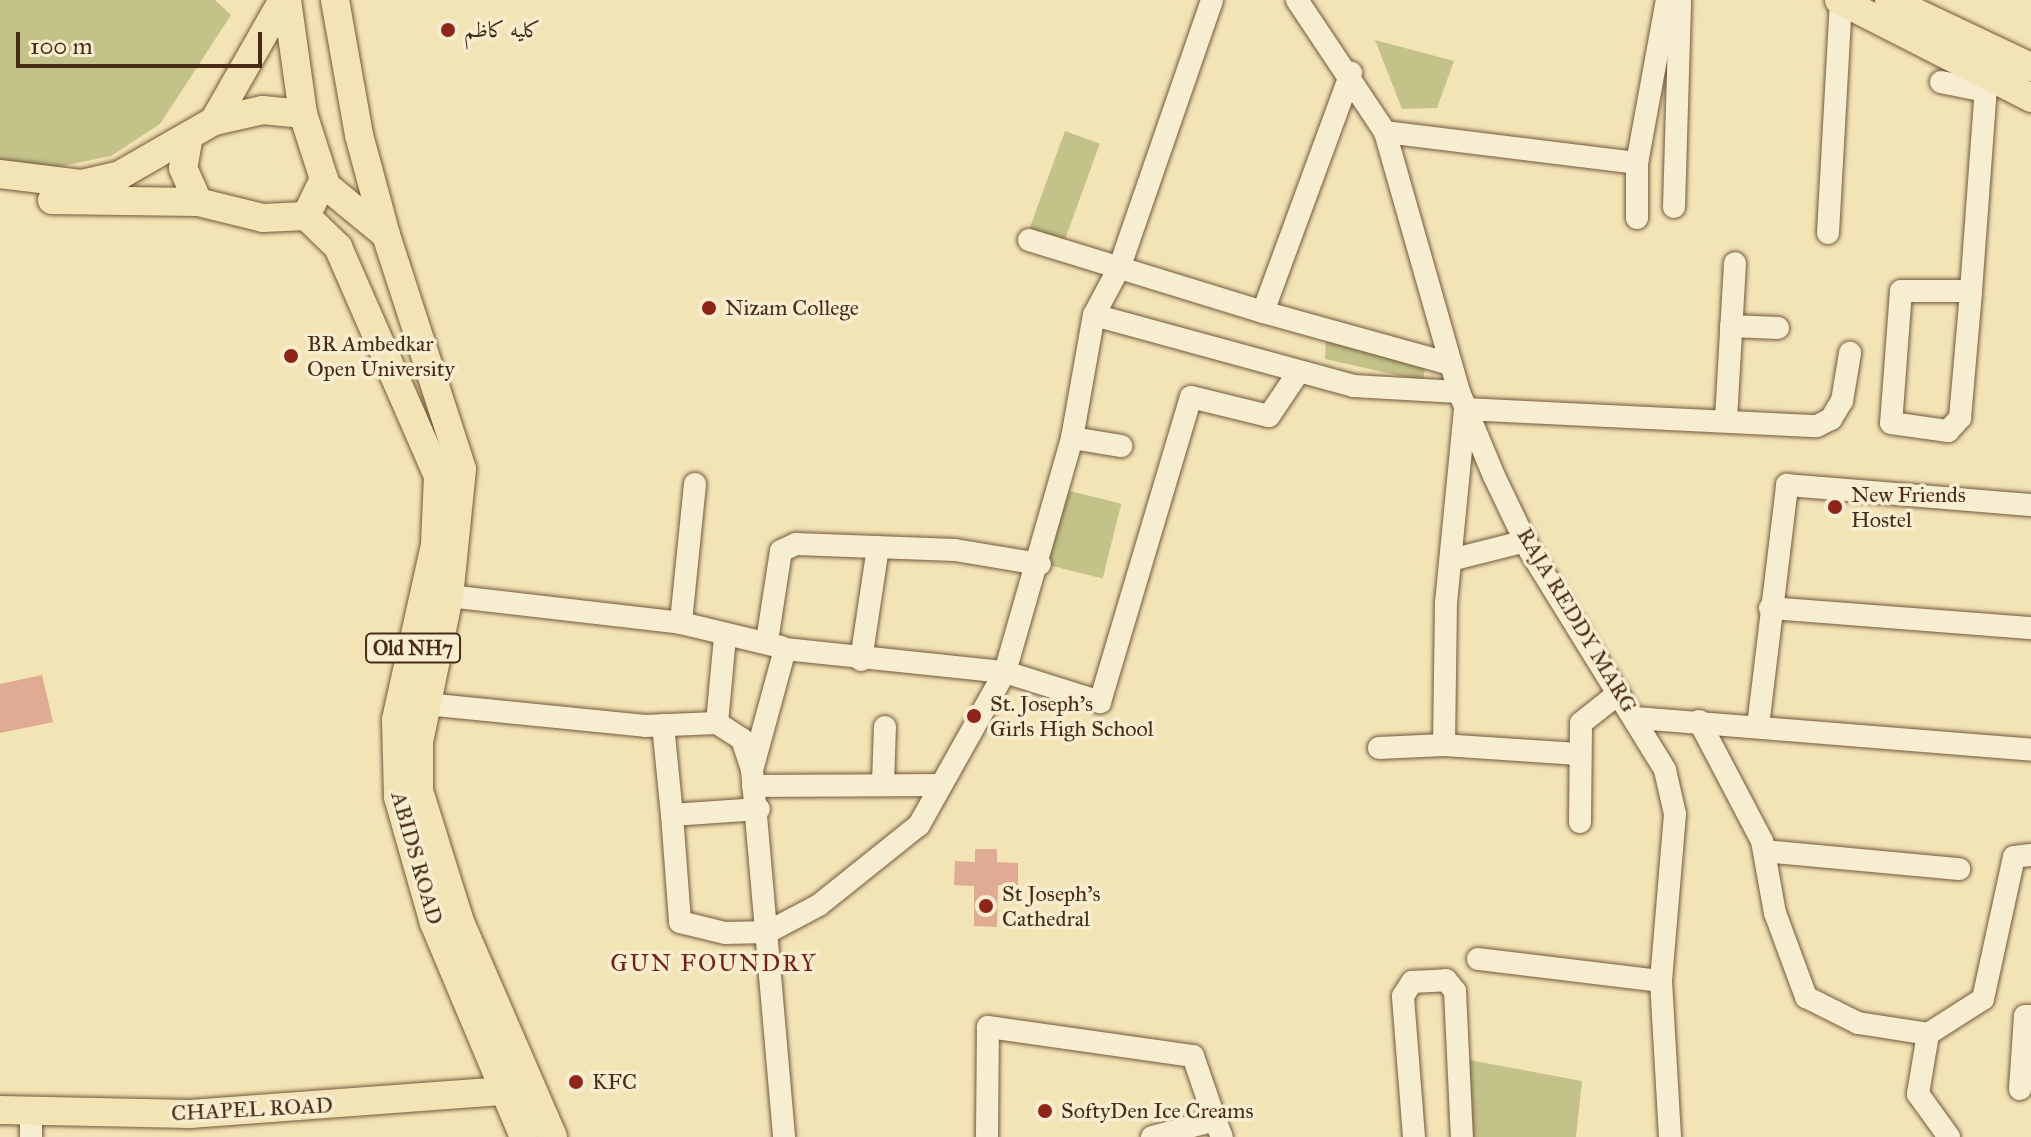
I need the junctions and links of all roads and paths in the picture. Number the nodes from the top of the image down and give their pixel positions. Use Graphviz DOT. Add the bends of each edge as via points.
graph roads {
  1 [pos="285,0"];
  2 [pos="335,0"];
  3 [pos="1212,0"];
  4 [pos="1297,0"];
  5 [pos="1667,0"];
  6 [pos="1680,0"];
  7 [pos="1840,0"];
  8 [pos="1889,0"];
  9 [pos="2031,67"];
  10 [pos="1351,73"];
  11 [pos="1941,82"];
  12 [pos="1986,82"];
  13 [pos="2031,98"];
  14 [pos="303,114"];
  15 [pos="214,121"];
  16 [pos="1385,132"];
  17 [pos="359,135"];
  18 [pos="188,141"];
  19 [pos="1637,163"];
  20 [pos="0,174"];
  21 [pos="324,182"];
  22 [pos="0,191"];
  23 [pos="198,202"];
  24 [pos="1674,207"];
  25 [pos="306,216"];
  26 [pos="1637,218"];
  27 [pos="1828,233"];
  28 [pos="386,235"];
  29 [pos="1029,240"];
  30 [pos="1735,263"];
  31 [pos="1120,266"];
  32 [pos="1971,291"];
  33 [pos="1263,312"];
  34 [pos="1094,315"];
  35 [pos="1731,326"];
  36 [pos="1778,328"];
  37 [pos="1850,353"];
  38 [pos="1451,364"];
  39 [pos="1298,373"];
  40 [pos="1462,400"];
  41 [pos="1726,419"];
  42 [pos="1072,438"];
  43 [pos="1121,446"];
  44 [pos="695,484"];
  45 [pos="2031,505"];
  46 [pos="1526,541"];
  47 [pos="878,547"];
  48 [pos="1451,560"];
  49 [pos="1040,564"];
  50 [pos="449,596"];
  51 [pos="1770,608"];
  52 [pos="681,623"];
  53 [pos="2031,628"];
  54 [pos="725,637"];
  55 [pos="776,645"];
  56 [pos="861,660"];
  57 [pos="1005,672"];
  58 [pos="1619,693"];
  59 [pos="426,704"];
  60 [pos="1637,718"];
  61 [pos="1699,721"];
  62 [pos="717,723"];
  63 [pos="663,725"];
  64 [pos="1758,726"];
  65 [pos="885,727"];
  66 [pos="1444,745"];
  67 [pos="1379,748"];
  68 [pos="2031,750"];
  69 [pos="1578,754"];
  70 [pos="752,778"];
  71 [pos="883,783"];
  72 [pos="939,785"];
  73 [pos="759,809"];
  74 [pos="672,815"];
  75 [pos="1580,822"];
  76 [pos="1764,851"];
  77 [pos="2031,855"];
  78 [pos="1959,869"];
  79 [pos="768,932"];
  80 [pos="1478,959"];
  81 [pos="1661,981"];
  82 [pos="2031,1016"];
  83 [pos="1928,1034"];
  84 [pos="2020,1089"];
  85 [pos="515,1091"];
  86 [pos="0,1110"];
  87 [pos="31,1124"];
  88 [pos="1218,1129"];
  89 [pos="524,1137"];
  90 [pos="553,1137"];
  91 [pos="784,1137"];
  92 [pos="987,1137"];
  93 [pos="1152,1137"];
  94 [pos="1414,1137"];
  95 [pos="1462,1137"];
  96 [pos="1670,1137"];
  97 [pos="1949,1137"];
  1 -- 14 [label="main road"];
  1 -- 15 [label="main road"];
  2 -- 17 [label="main road, Old NH7"];
  3 -- 31 [label="street"];
  4 -- 10 [label="street, RAJA REDDY MARG"];
  5 -- 19 [label="street"];
  6 -- 24 [label="street"];
  7 -- 12 [label="main road"];
  7 -- 27 [label="street"];
  8 -- 9 [label="main road"];
  10 -- 16 [label="street, RAJA REDDY MARG"];
  10 -- 33 [label="street"];
  11 -- 12 [label="street"];
  12 -- 13 [label="main road"];
  12 -- 32 [label="street"];
  14 -- 15 [label="main road" via="263,110"];
  14 -- 21 [label="main road"];
  15 -- 18 [label="main road"];
  16 -- 19 [label="street"];
  16 -- 38 [label="street, RAJA REDDY MARG"];
  17 -- 21 [label="main road"];
  17 -- 28 [label="main road, Old NH7"];
  18 -- 20 [label="main road" via="120,175 82,184"];
  18 -- 23 [label="main road" via="183,168"];
  19 -- 26 [label="street"];
  21 -- 25 [label="main road"];
  21 -- 28 [label="main road"];
  22 -- 23 [label="main road" via="68,203"];
  23 -- 25 [label="main road" via="263,218"];
  25 -- 85 [label="main road, ABIDS ROAD / Old NH7" via="338,247 438,476 435,545 392,753 417,873"];
  28 -- 50 [label="main road, Old NH7" via="462,469"];
  29 -- 31 [label="street"];
  30 -- 35 [label="street"];
  31 -- 33 [label="street"];
  31 -- 34 [label="street"];
  32 -- 32 [label="street" via="1956,428 1891,423 1901,291"];
  33 -- 38 [label="street"];
  34 -- 39 [label="street"];
  34 -- 42 [label="street"];
  35 -- 36 [label="street"];
  35 -- 41 [label="street"];
  37 -- 41 [label="street" via="1842,401 1831,419 1817,426"];
  38 -- 40 [label="street, RAJA REDDY MARG"];
  39 -- 40 [label="street"];
  39 -- 57 [label="street" via="1269,416 1191,397 1100,702"];
  40 -- 41 [label="street"];
  40 -- 46 [label="street, RAJA REDDY MARG"];
  40 -- 48 [label="street"];
  42 -- 43 [label="street"];
  42 -- 49 [label="street"];
  44 -- 52 [label="street"];
  45 -- 51 [label="street" via="1787,485"];
  46 -- 48 [label="street"];
  46 -- 58 [label="street, RAJA REDDY MARG"];
  47 -- 49 [label="street" via="955,550"];
  47 -- 55 [label="street" via="796,544 781,551"];
  47 -- 56 [label="street"];
  48 -- 66 [label="street"];
  49 -- 57 [label="street"];
  50 -- 52 [label="street"];
  50 -- 59 [label="main road, Old NH7"];
  51 -- 53 [label="street"];
  51 -- 64 [label="street"];
  52 -- 54 [label="street"];
  54 -- 55 [label="street"];
  54 -- 62 [label="street"];
  55 -- 56 [label="street"];
  55 -- 70 [label="street"];
  56 -- 57 [label="street"];
  57 -- 72 [label="street"];
  58 -- 60 [label="street, RAJA REDDY MARG"];
  58 -- 69 [label="street" via="1584,717"];
  59 -- 63 [label="street"];
  59 -- 85 [label="main road, Old NH7" via="419,791"];
  60 -- 61 [label="street"];
  60 -- 81 [label="street, RAJA REDDY MARG" via="1665,770 1675,814"];
  61 -- 64 [label="street"];
  61 -- 76 [label="street"];
  62 -- 63 [label="street"];
  62 -- 70 [label="street" via="742,739"];
  63 -- 74 [label="street"];
  64 -- 68 [label="street"];
  65 -- 71 [label="street"];
  66 -- 67 [label="street"];
  66 -- 69 [label="street"];
  69 -- 75 [label="street"];
  70 -- 71 [label="street"];
  70 -- 73 [label="street"];
  71 -- 72 [label="street"];
  72 -- 79 [label="street" via="919,825 819,905"];
  73 -- 74 [label="street"];
  73 -- 79 [label="street"];
  74 -- 79 [label="street" via="680,922 725,933"];
  76 -- 78 [label="street"];
  76 -- 83 [label="street" via="1775,913 1806,997 1858,1023"];
  77 -- 83 [label="street" via="2014,857 1983,999"];
  79 -- 91 [label="street"];
  80 -- 81 [label="street"];
  81 -- 96 [label="street, RAJA REDDY MARG"];
  82 -- 84 [label="street" via="2025,1016"];
  83 -- 97 [label="street" via="1918,1094"];
  85 -- 87 [label="main road, CHAPEL ROAD"];
  85 -- 89 [label="main road, ABIDS ROAD / Old NH7"];
  85 -- 90 [label="main road, Old NH7"];
  86 -- 87 [label="main road, CHAPEL ROAD"];
  88 -- 92 [label="street" via="1193,1056 988,1027"];
  88 -- 93 [label="street"];
  94 -- 95 [label="street" via="1403,996 1412,982 1446,980 1455,991"];
}
